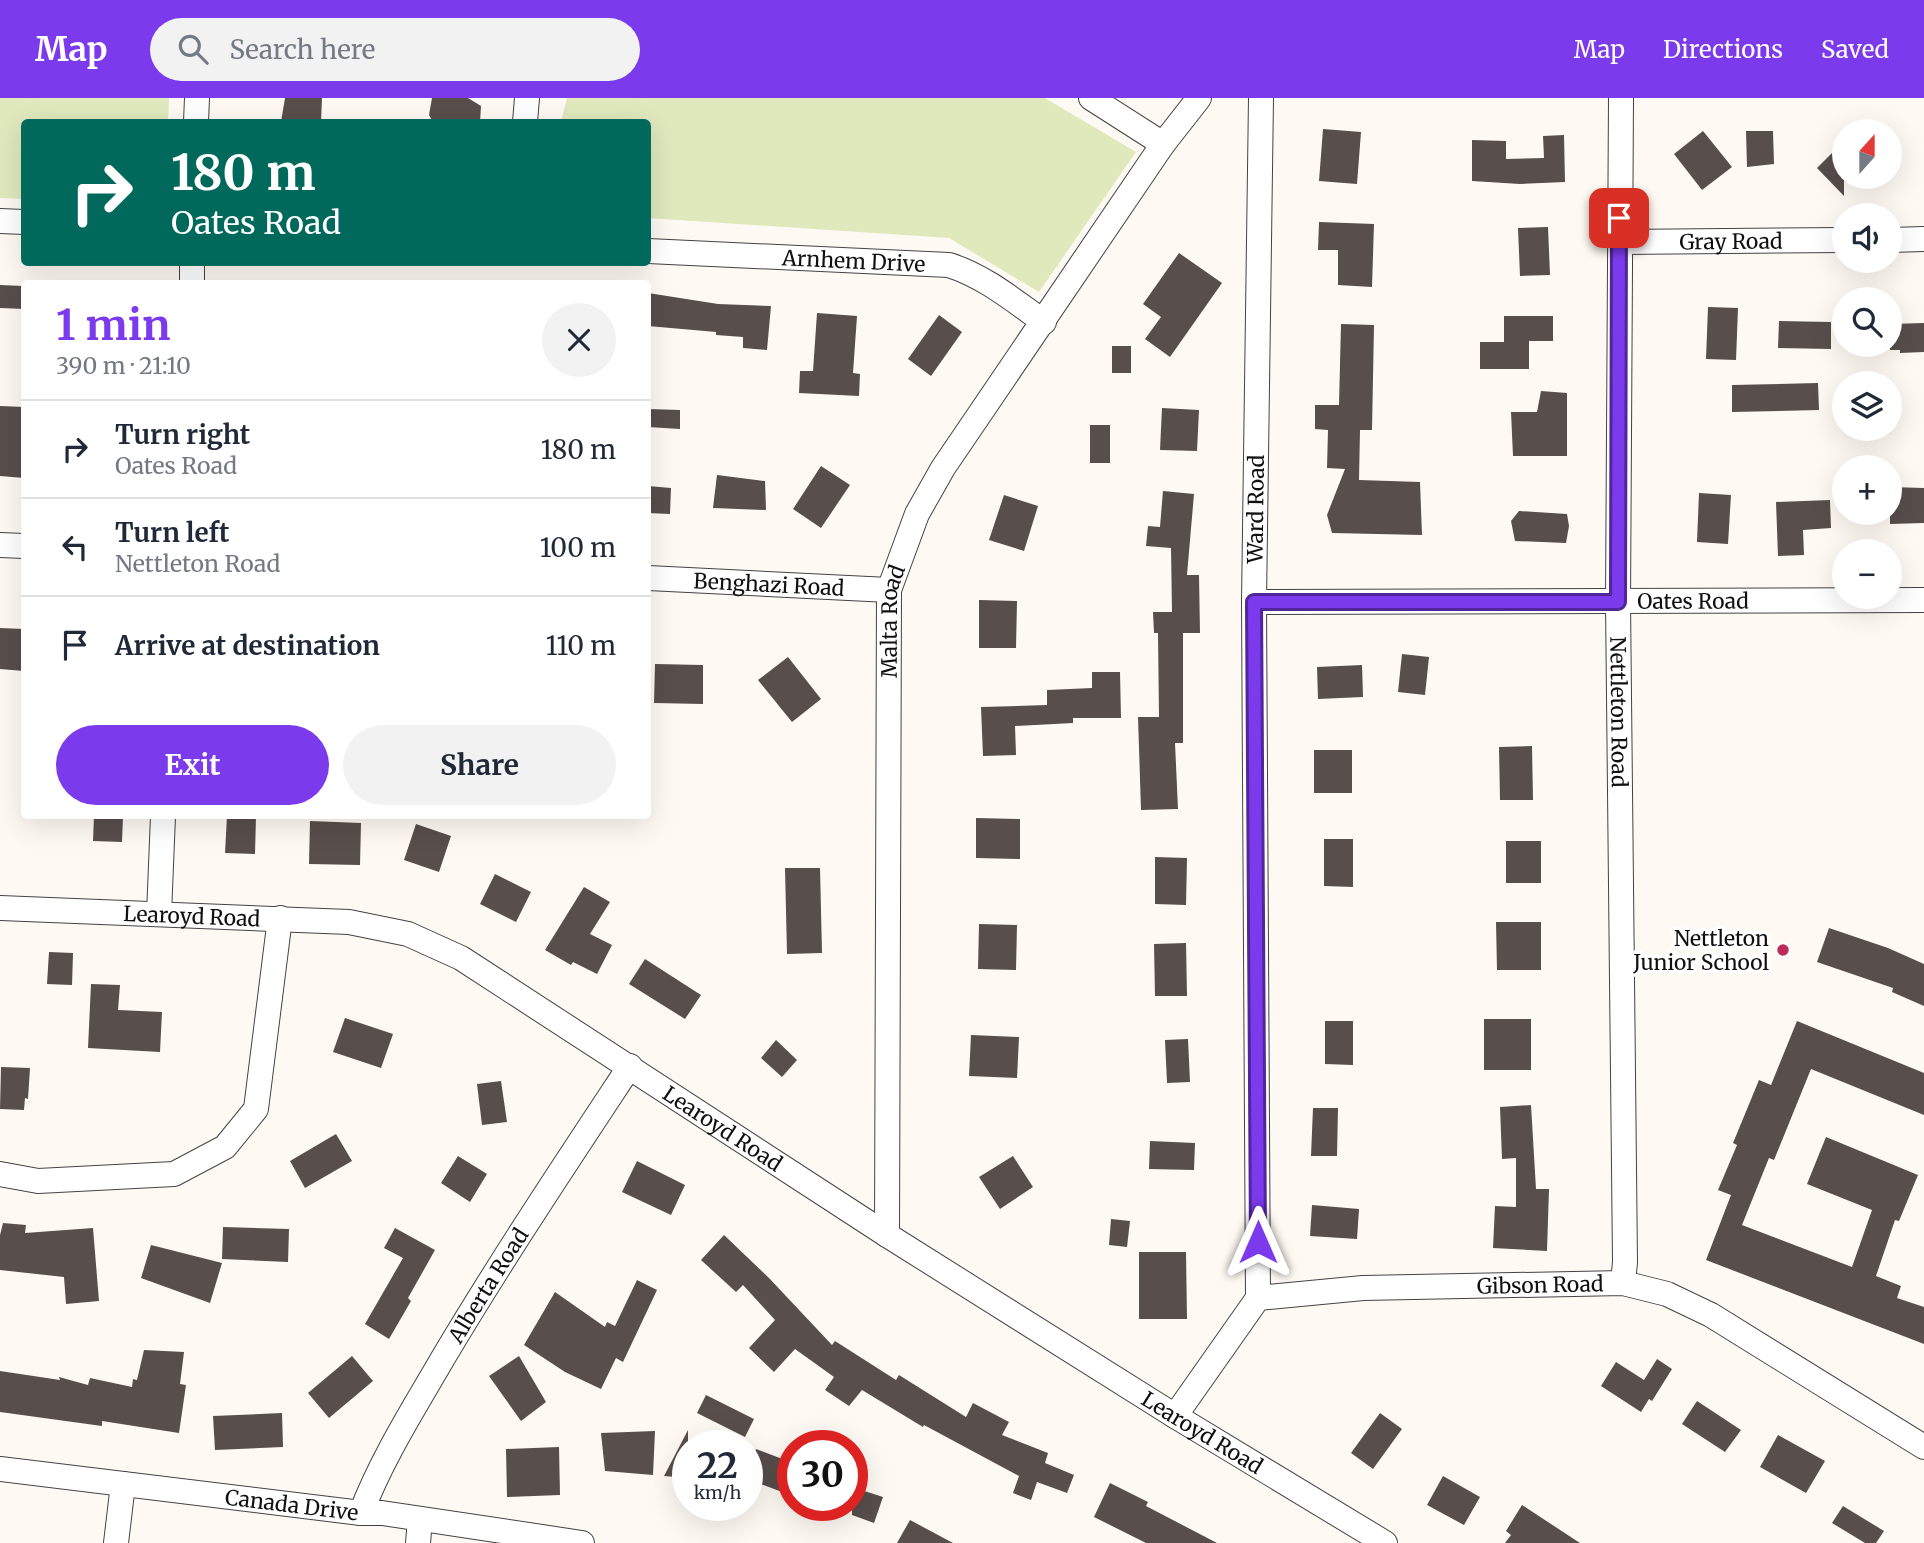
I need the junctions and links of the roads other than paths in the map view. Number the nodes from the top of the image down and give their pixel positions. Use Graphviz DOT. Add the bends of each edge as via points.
graph roads {
  1 [pos="197,98"];
  2 [pos="527,98"];
  3 [pos="1091,98"];
  4 [pos="1199,98"];
  5 [pos="1261,98"];
  6 [pos="1621,98"];
  7 [pos="196,119"];
  8 [pos="525,119"];
  9 [pos="1163,144"];
  10 [pos="0,221"];
  11 [pos="21,222"];
  12 [pos="1924,239"];
  13 [pos="1832,240"];
  14 [pos="1902,240"];
  15 [pos="1619,242"];
  16 [pos="651,251"];
  17 [pos="1044,321"];
  18 [pos="0,545"];
  19 [pos="21,546"];
  20 [pos="651,578"];
  21 [pos="889,590"];
  22 [pos="1924,600"];
  23 [pos="1254,602"];
  24 [pos="1618,602"];
  25 [pos="163,819"];
  26 [pos="0,908"];
  27 [pos="159,914"];
  28 [pos="280,918"];
  29 [pos="630,1066"];
  30 [pos="0,1174"];
  31 [pos="887,1235"];
  32 [pos="1623,1283"];
  33 [pos="1258,1298"];
  34 [pos="1175,1416"];
  35 [pos="1924,1447"];
  36 [pos="0,1469"];
  37 [pos="123,1484"];
  38 [pos="361,1513"];
  39 [pos="419,1531"];
  40 [pos="116,1543"];
  41 [pos="582,1543"];
  42 [pos="1385,1543"];
  1 -- 7 [label="street"];
  2 -- 8 [label="street"];
  3 -- 9 [label="street"];
  4 -- 9 [label="street, Malta Road"];
  5 -- 23 [label="street, Ward Road"];
  6 -- 15 [label="street, Nettleton Road"];
  9 -- 17 [label="street, Malta Road"];
  10 -- 11 [label="street"];
  12 -- 14 [label="street"];
  13 -- 15 [label="street, Gray Road"];
  15 -- 24 [label="street, Nettleton Road"];
  16 -- 17 [label="street, Arnhem Drive" via="949,265 969,271"];
  17 -- 21 [label="street, Malta Road" via="943,468 917,514"];
  18 -- 19 [label="street"];
  20 -- 21 [label="street, Benghazi Road"];
  21 -- 31 [label="street, Malta Road"];
  22 -- 24 [label="street, Oates Road"];
  23 -- 24 [label="street, Oates Road"];
  23 -- 33 [label="street, Ward Road"];
  24 -- 32 [label="street, Nettleton Road"];
  25 -- 27 [label="street"];
  26 -- 27 [label="street, Learoyd Road"];
  27 -- 28 [label="street, Learoyd Road"];
  28 -- 29 [label="street, Learoyd Road" via="349,922 408,934 461,958"];
  28 -- 30 [label="street" via="256,1109 225,1147 174,1174 38,1181"];
  29 -- 31 [label="street, Learoyd Road"];
  29 -- 38 [label="street, Alberta Road" via="494,1272 398,1435"];
  31 -- 34 [label="street, Learoyd Road"];
  32 -- 33 [label="street, Gibson Road" via="1363,1288"];
  32 -- 35 [label="street, Gibson Road" via="1667,1294 1711,1315"];
  33 -- 34 [label="street"];
  34 -- 42 [label="street, Learoyd Road"];
  36 -- 37 [label="street, Canada Drive"];
  37 -- 38 [label="street, Canada Drive"];
  37 -- 40 [label="street"];
  38 -- 39 [label="street, Canada Drive"];
  39 -- 41 [label="street, Canada Drive"];
}
